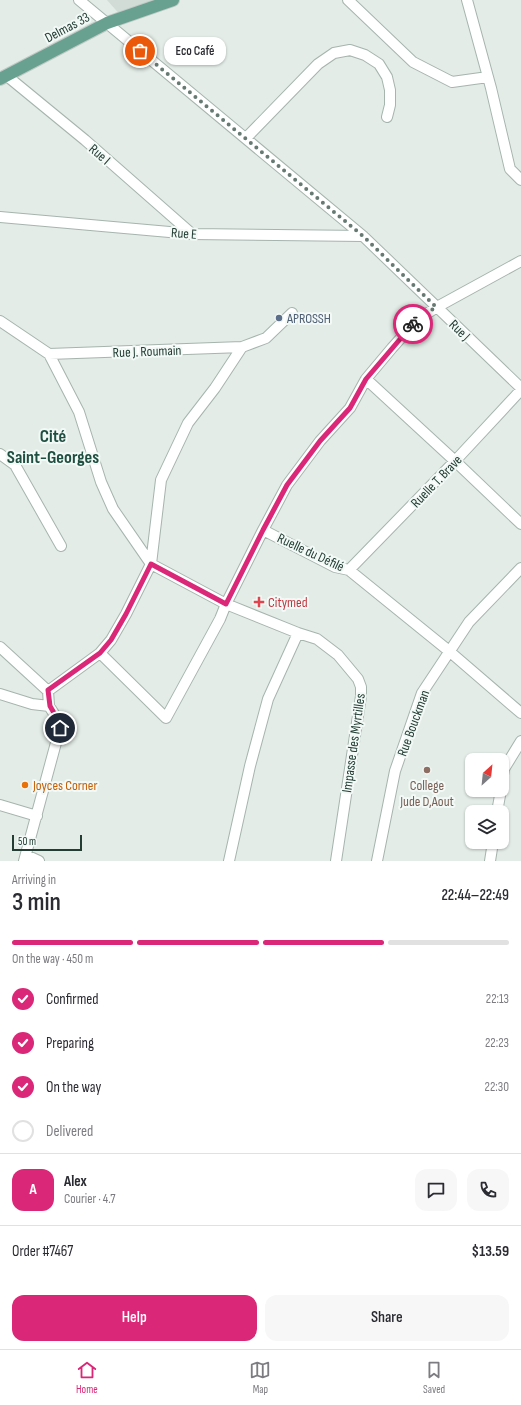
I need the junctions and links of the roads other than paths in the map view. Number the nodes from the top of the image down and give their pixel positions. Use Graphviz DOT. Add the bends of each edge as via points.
graph roads {
  1 [pos="80,0"];
  2 [pos="172,0"];
  3 [pos="348,0"];
  4 [pos="468,0"];
  5 [pos="106,23"];
  6 [pos="4,77"];
  7 [pos="488,77"];
  8 [pos="387,117"];
  9 [pos="246,138"];
  10 [pos="521,180"];
  11 [pos="2,216"];
  12 [pos="192,234"];
  13 [pos="363,236"];
  14 [pos="521,261"];
  15 [pos="436,307"];
  16 [pos="292,313"];
  17 [pos="0,321"];
  18 [pos="242,347"];
  19 [pos="49,354"];
  20 [pos="366,379"];
  21 [pos="521,389"];
  22 [pos="0,454"];
  23 [pos="456,461"];
  24 [pos="521,524"];
  25 [pos="263,530"];
  26 [pos="61,546"];
  27 [pos="151,564"];
  28 [pos="521,568"];
  29 [pos="349,570"];
  30 [pos="226,604"];
  31 [pos="298,633"];
  32 [pos="0,647"];
  33 [pos="449,651"];
  34 [pos="100,653"];
  35 [pos="48,690"];
  36 [pos="0,694"];
  37 [pos="50,706"];
  38 [pos="521,713"];
  39 [pos="521,741"];
  40 [pos="509,761"];
  41 [pos="0,805"];
  42 [pos="37,816"];
  43 [pos="492,849"];
  44 [pos="25,858"];
  45 [pos="39,861"];
  46 [pos="229,861"];
  47 [pos="336,861"];
  48 [pos="377,861"];
  49 [pos="490,861"];
  1 -- 5 [label="street, Rue J"];
  2 -- 5 [label="main road, Delmas 33"];
  3 -- 7 [label="street" via="413,62 452,82"];
  4 -- 7 [label="street"];
  5 -- 6 [label="main road, Delmas 33"];
  5 -- 9 [label="street, Rue J"];
  6 -- 12 [label="street, Rue I" via="85,140"];
  7 -- 10 [label="street" via="510,169"];
  8 -- 9 [label="street" via="390,90 387,77 379,64 365,55 350,50 334,53 318,64"];
  9 -- 13 [label="street, Rue J"];
  11 -- 12 [label="street, Rue E"];
  12 -- 13 [label="street, Rue E"];
  13 -- 15 [label="street, Rue J"];
  14 -- 15 [label="street, Ruelle du Défilé"];
  15 -- 20 [label="street, Ruelle du Défilé" via="417,320"];
  15 -- 21 [label="street, Rue J"];
  16 -- 18 [label="street, Rue J. Roumain" via="266,338"];
  17 -- 19 [label="street"];
  18 -- 19 [label="street, Rue J. Roumain"];
  18 -- 27 [label="street" via="188,423 161,480"];
  19 -- 27 [label="street" via="79,412 101,482 113,509"];
  20 -- 23 [label="street"];
  20 -- 25 [label="street, Ruelle du Défilé" via="350,408 320,441 287,485"];
  21 -- 23 [label="street, Ruelle T. Brave"];
  22 -- 26 [label="street" via="15,465"];
  23 -- 24 [label="street"];
  23 -- 29 [label="street, Ruelle T. Brave"];
  25 -- 29 [label="street, Ruelle du Défilé" via="335,567"];
  25 -- 30 [label="street"];
  27 -- 30 [label="street, Impasse des Myrtilles"];
  27 -- 34 [label="street" via="126,614"];
  28 -- 33 [label="street, Rue Bouckman" via="469,622"];
  29 -- 33 [label="street, Ruelle du Défilé"];
  30 -- 31 [label="street, Impasse des Myrtilles"];
  30 -- 34 [label="street" via="220,620 166,718"];
  31 -- 46 [label="street" via="268,699"];
  31 -- 47 [label="street, Impasse des Myrtilles" via="317,639 338,655 358,679 361,687"];
  32 -- 35 [label="street"];
  33 -- 38 [label="street, Ruelle du Défilé"];
  33 -- 48 [label="street, Rue Bouckman" via="422,693 395,771"];
  34 -- 35 [label="street"];
  35 -- 37 [label="street"];
  36 -- 37 [label="street" via="32,704"];
  37 -- 42 [label="street" via="60,728"];
  39 -- 40 [label="street"];
  41 -- 42 [label="street"];
  42 -- 44 [label="street"];
  43 -- 49 [label="street"];
  44 -- 45 [label="street"];
}
